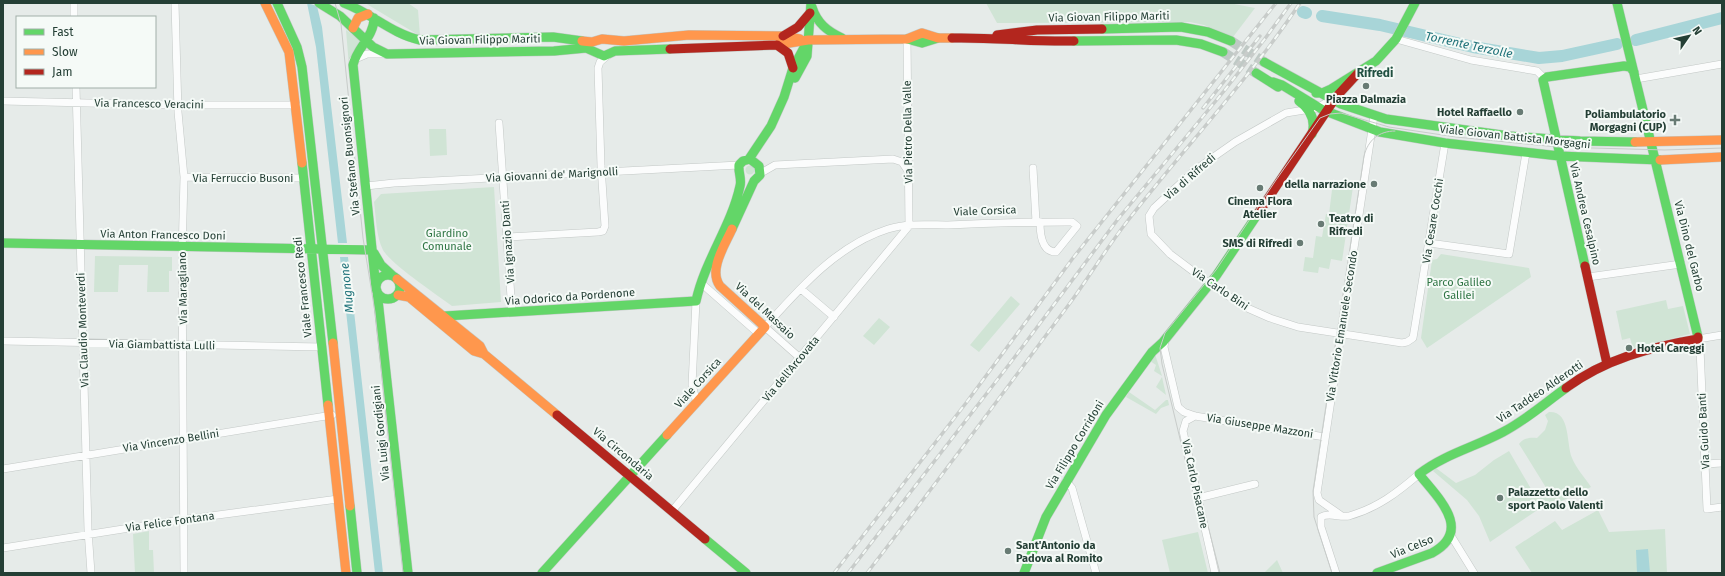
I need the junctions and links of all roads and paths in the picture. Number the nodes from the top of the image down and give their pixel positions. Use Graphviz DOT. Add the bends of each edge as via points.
graph roads {
  1 [pos="74,3"];
  2 [pos="175,3"];
  3 [pos="265,3"];
  4 [pos="277,3"];
  5 [pos="344,3"];
  6 [pos="812,3"];
  7 [pos="1415,3"];
  8 [pos="1617,3"];
  9 [pos="320,4"];
  10 [pos="810,13"];
  11 [pos="74,16"];
  12 [pos="371,16"];
  13 [pos="353,28"];
  14 [pos="783,36"];
  15 [pos="986,37"];
  16 [pos="907,38"];
  17 [pos="1396,38"];
  18 [pos="844,39"];
  19 [pos="604,40"];
  20 [pos="808,40"];
  21 [pos="366,41"];
  22 [pos="1231,42"];
  23 [pos="777,46"];
  24 [pos="1223,52"];
  25 [pos="598,53"];
  26 [pos="386,54"];
  27 [pos="609,54"];
  28 [pos="1629,54"];
  29 [pos="353,60"];
  30 [pos="1264,62"];
  31 [pos="1722,64"];
  32 [pos="1623,67"];
  33 [pos="793,68"];
  34 [pos="1360,71"];
  35 [pos="1256,73"];
  36 [pos="1635,76"];
  37 [pos="1544,78"];
  38 [pos="76,88"];
  39 [pos="1316,93"];
  40 [pos="784,97"];
  41 [pos="1296,97"];
  42 [pos="1333,99"];
  43 [pos="3,101"];
  44 [pos="77,102"];
  45 [pos="178,105"];
  46 [pos="296,105"];
  47 [pos="1319,107"];
  48 [pos="1308,109"];
  49 [pos="1327,112"];
  50 [pos="1374,116"];
  51 [pos="499,123"];
  52 [pos="1372,130"];
  53 [pos="766,135"];
  54 [pos="1312,136"];
  55 [pos="1556,140"];
  56 [pos="1722,140"];
  57 [pos="1445,143"];
  58 [pos="1652,143"];
  59 [pos="1526,153"];
  60 [pos="1559,156"];
  61 [pos="1722,157"];
  62 [pos="749,159"];
  63 [pos="1656,160"];
  64 [pos="759,164"];
  65 [pos="739,165"];
  66 [pos="1033,168"];
  67 [pos="601,172"];
  68 [pos="761,173"];
  69 [pos="740,176"];
  70 [pos="909,176"];
  71 [pos="184,177"];
  72 [pos="503,177"];
  73 [pos="302,178"];
  74 [pos="754,181"];
  75 [pos="366,186"];
  76 [pos="1149,216"];
  77 [pos="1038,222"];
  78 [pos="910,226"];
  79 [pos="888,229"];
  80 [pos="508,237"];
  81 [pos="3,243"];
  82 [pos="1429,243"];
  83 [pos="80,245"];
  84 [pos="895,245"];
  85 [pos="182,247"];
  86 [pos="311,249"];
  87 [pos="323,250"];
  88 [pos="372,250"];
  89 [pos="1681,264"];
  90 [pos="395,277"];
  91 [pos="1588,277"];
  92 [pos="716,280"];
  93 [pos="701,282"];
  94 [pos="1210,284"];
  95 [pos="801,289"];
  96 [pos="377,290"];
  97 [pos="398,295"];
  98 [pos="696,301"];
  99 [pos="512,312"];
  100 [pos="445,316"];
  101 [pos="834,317"];
  102 [pos="762,330"];
  103 [pos="1341,333"];
  104 [pos="1722,335"];
  105 [pos="1698,339"];
  106 [pos="1165,340"];
  107 [pos="3,341"];
  108 [pos="84,342"];
  109 [pos="1407,342"];
  110 [pos="183,346"];
  111 [pos="322,347"];
  112 [pos="484,354"];
  113 [pos="800,358"];
  114 [pos="1607,364"];
  115 [pos="697,403"];
  116 [pos="340,414"];
  117 [pos="329,415"];
  118 [pos="1195,416"];
  119 [pos="1325,437"];
  120 [pos="184,439"];
  121 [pos="86,454"];
  122 [pos="1722,463"];
  123 [pos="1706,464"];
  124 [pos="3,469"];
  125 [pos="1419,474"];
  126 [pos="630,477"];
  127 [pos="1255,484"];
  128 [pos="1064,485"];
  129 [pos="1198,498"];
  130 [pos="338,499"];
  131 [pos="1722,507"];
  132 [pos="672,511"];
  133 [pos="1342,516"];
  134 [pos="184,520"];
  135 [pos="88,534"];
  136 [pos="1450,534"];
  137 [pos="3,548"];
  138 [pos="91,573"];
  139 [pos="184,573"];
  140 [pos="346,573"];
  141 [pos="356,573"];
  142 [pos="408,573"];
  143 [pos="542,573"];
  144 [pos="746,573"];
  145 [pos="1024,573"];
  146 [pos="1096,573"];
  147 [pos="1215,573"];
  148 [pos="1336,573"];
  149 [pos="1377,573"];
  150 [pos="1474,573"];
  1 -- 11 [label="street"];
  2 -- 45 [label="street, Via Maragliano"];
  3 -- 46 [label="street, Viale Francesco Redi" via="290,56"];
  4 -- 87 [label="street" via="300,55"];
  5 -- 12 [label="street, Via Giovan Filippo Mariti"];
  6 -- 10 [label="street"];
  6 -- 18 [label="street" via="815,16 822,26"];
  7 -- 17 [label="street"];
  8 -- 28 [label="street"];
  9 -- 13 [label="street" via="340,16"];
  10 -- 14 [label="street" via="800,25"];
  10 -- 20 [label="street"];
  12 -- 13 [label="street" via="358,18"];
  12 -- 19 [label="street, Via Giovan Filippo Mariti" via="404,36 417,40 553,37 588,42"];
  12 -- 21 [label="street" via="373,30"];
  13 -- 21 [label="street"];
  14 -- 19 [label="street, Via Giovan Filippo Mariti" via="685,35 624,41"];
  14 -- 20 [label="street, Via Giovan Filippo Mariti"];
  15 -- 16 [label="street, Via Giovan Filippo Mariti" via="938,38 922,33"];
  15 -- 22 [label="street, Via Giovan Filippo Mariti" via="1037,30 1181,27 1208,32"];
  15 -- 24 [label="street, Via Giovan Filippo Mariti" via="1038,42 1176,40 1201,44"];
  16 -- 18 [label="street, Via Giovan Filippo Mariti"];
  16 -- 70 [label="street, Via Pietro Della Valle"];
  17 -- 34 [label="street" via="1376,61"];
  17 -- 37 [label="street" via="1472,60 1537,71"];
  18 -- 20 [label="street, Via Giovan Filippo Mariti"];
  19 -- 25 [label="street" via="596,45"];
  19 -- 27 [label="street" via="612,46"];
  20 -- 23 [label="street, Via Giovan Filippo Mariti"];
  20 -- 33 [label="street"];
  20 -- 40 [label="street" via="807,56"];
  21 -- 26 [label="street"];
  21 -- 29 [label="street"];
  23 -- 27 [label="street, Via Giovan Filippo Mariti" via="628,50"];
  23 -- 33 [label="street" via="788,54 793,62"];
  25 -- 26 [label="street, Via Giovan Filippo Mariti" via="578,48 554,51"];
  25 -- 27 [label="street, Via Giovan Filippo Mariti" via="602,56"];
  26 -- 29 [label="street" via="364,55"];
  27 -- 67 [label="street" via="600,62 598,68"];
  28 -- 32 [label="street" via="1628,64"];
  28 -- 36 [label="street"];
  29 -- 75 [label="street, Via Stefano Buonsignori"];
  30 -- 39 [label="street"];
  31 -- 36 [label="street"];
  32 -- 36 [label="street" via="1630,68"];
  32 -- 37 [label="street"];
  33 -- 40 [label="street"];
  34 -- 39 [label="street" via="1329,90"];
  34 -- 42 [label="street"];
  35 -- 41 [label="street"];
  36 -- 58 [label="street"];
  37 -- 55 [label="street, Via Andrea Cesalpino"];
  38 -- 44 [label="street, Via Claudio Monteverdi"];
  39 -- 42 [label="street"];
  40 -- 53 [label="street"];
  41 -- 47 [label="street"];
  41 -- 48 [label="street"];
  42 -- 47 [label="street"];
  42 -- 49 [label="street"];
  42 -- 50 [label="street"];
  43 -- 44 [label="street, Via Francesco Veracini"];
  44 -- 45 [label="street, Via Francesco Veracini"];
  44 -- 83 [label="street, Via Claudio Monteverdi"];
  45 -- 46 [label="street, Via Francesco Veracini"];
  45 -- 71 [label="street, Via Maragliano"];
  46 -- 73 [label="street, Viale Francesco Redi"];
  47 -- 48 [label="street"];
  47 -- 49 [label="street"];
  48 -- 54 [label="street" via="1314,125"];
  48 -- 76 [label="street, Via di Rifredi" via="1282,115 1235,142 1195,170 1154,208"];
  49 -- 52 [label="street"];
  49 -- 54 [label="street"];
  50 -- 52 [label="street"];
  50 -- 55 [label="street, Viale Giovan Battista Morgagni" via="1456,130"];
  51 -- 72 [label="street, Via Ignazio Danti"];
  52 -- 57 [label="street, Viale Giovan Battista Morgagni"];
  52 -- 103 [label="street, Via Vittorio Emanuele Secondo"];
  53 -- 62 [label="street"];
  53 -- 64 [label="street"];
  54 -- 94 [label="street, Via Filippo Corridoni"];
  55 -- 58 [label="street, Viale Giovan Battista Morgagni"];
  55 -- 60 [label="street, Via Andrea Cesalpino"];
  56 -- 58 [label="street, Viale Giovan Battista Morgagni"];
  57 -- 59 [label="street, Viale Giovan Battista Morgagni"];
  57 -- 82 [label="street, Via Cesare Cocchi"];
  58 -- 63 [label="street"];
  59 -- 60 [label="street, Viale Giovan Battista Morgagni"];
  59 -- 82 [label="street" via="1509,254"];
  60 -- 63 [label="street, Viale Giovan Battista Morgagni"];
  60 -- 91 [label="street, Via Andrea Cesalpino"];
  61 -- 63 [label="street, Viale Giovan Battista Morgagni"];
  62 -- 64 [label="street"];
  62 -- 65 [label="street"];
  63 -- 89 [label="street, Via Dino del Garbo"];
  64 -- 68 [label="street"];
  65 -- 67 [label="street, Via Giovanni de' Marignolli"];
  65 -- 69 [label="street"];
  66 -- 77 [label="street, Viale Corsica"];
  67 -- 72 [label="street, Via Giovanni de' Marignolli"];
  67 -- 80 [label="street" via="605,226 603,230"];
  68 -- 70 [label="street" via="775,165 894,159 904,164"];
  68 -- 74 [label="street"];
  69 -- 74 [label="street" via="746,181"];
  69 -- 93 [label="street" via="740,186 726,226"];
  70 -- 78 [label="street, Via Pietro Della Valle"];
  71 -- 73 [label="street, Via Ferruccio Busoni"];
  71 -- 85 [label="street, Via Maragliano"];
  72 -- 75 [label="street, Via Giovanni de' Marignolli"];
  72 -- 80 [label="street, Via Ignazio Danti"];
  73 -- 86 [label="street, Viale Francesco Redi"];
  74 -- 92 [label="street" via="716,267"];
  75 -- 88 [label="street, Via Stefano Buonsignori"];
  76 -- 94 [label="street, Via Carlo Bini" via="1151,234 1156,240 1170,254"];
  77 -- 77 [label="street, Viale Corsica" via="1041,240 1054,253 1077,226 1072,222"];
  77 -- 78 [label="street, Viale Corsica"];
  78 -- 79 [label="street, Viale Corsica"];
  78 -- 84 [label="street, Via dell'Arcovata"];
  79 -- 84 [label="street" via="896,237"];
  79 -- 95 [label="street, Viale Corsica" via="859,243 834,260"];
  80 -- 99 [label="street, Via Ignazio Danti"];
  81 -- 83 [label="street, Via Anton Francesco Doni"];
  82 -- 109 [label="street, Via Cesare Cocchi" via="1415,336"];
  83 -- 85 [label="street, Via Anton Francesco Doni"];
  83 -- 108 [label="street, Via Claudio Monteverdi"];
  84 -- 101 [label="street, Via dell'Arcovata"];
  85 -- 86 [label="street, Via Anton Francesco Doni"];
  85 -- 110 [label="street, Via Maragliano"];
  86 -- 87 [label="street, Via Anton Francesco Doni"];
  86 -- 111 [label="street, Viale Francesco Redi"];
  87 -- 88 [label="street, Via Anton Francesco Doni"];
  87 -- 116 [label="street"];
  88 -- 90 [label="street, Via Stefano Buonsignori" via="379,262"];
  88 -- 96 [label="street, Via Stefano Buonsignori"];
  89 -- 91 [label="street"];
  89 -- 105 [label="street, Via Dino del Garbo"];
  90 -- 96 [label="street" via="381,277 377,282"];
  90 -- 97 [label="street" via="400,285"];
  90 -- 100 [label="street, Via Circondaria"];
  91 -- 114 [label="street, Via Andrea Cesalpino"];
  92 -- 93 [label="street"];
  92 -- 102 [label="street, Via del Massaio"];
  93 -- 98 [label="street"];
  93 -- 102 [label="street, Via del Massaio"];
  94 -- 103 [label="street, Via Carlo Bini" via="1238,303 1270,318 1298,327"];
  94 -- 106 [label="street, Via Filippo Corridoni"];
  95 -- 101 [label="street"];
  95 -- 102 [label="street, Viale Corsica"];
  96 -- 97 [label="street, Via Circondaria" via="382,297 388,299"];
  96 -- 142 [label="street, Via Luigi Gordigiani"];
  97 -- 112 [label="street, Via Circondaria" via="409,297 474,352"];
  98 -- 99 [label="street, Via Odorico da Pordenone"];
  98 -- 115 [label="street" via="692,385"];
  99 -- 100 [label="street, Via Odorico da Pordenone"];
  100 -- 112 [label="street, Via Circondaria" via="480,346"];
  101 -- 113 [label="street, Via dell'Arcovata"];
  102 -- 113 [label="street, Via del Massaio"];
  102 -- 115 [label="street, Viale Corsica"];
  103 -- 109 [label="street, Via Carlo Bini"];
  103 -- 119 [label="street, Via Vittorio Emanuele Secondo"];
  104 -- 105 [label="street, Via Taddeo Alderotti"];
  105 -- 114 [label="street, Via Taddeo Alderotti" via="1642,351"];
  105 -- 123 [label="street, Via Guido Banti"];
  106 -- 118 [label="street" via="1164,352 1177,405 1184,412"];
  106 -- 128 [label="street, Via Filippo Corridoni" via="1108,412"];
  107 -- 108 [label="street, Via Giambattista Lulli"];
  108 -- 110 [label="street, Via Giambattista Lulli"];
  108 -- 121 [label="street, Via Claudio Monteverdi"];
  110 -- 111 [label="street, Via Giambattista Lulli"];
  110 -- 120 [label="street, Via Maragliano"];
  111 -- 117 [label="street, Viale Francesco Redi"];
  112 -- 126 [label="street, Via Circondaria"];
  113 -- 132 [label="street, Via dell'Arcovata"];
  114 -- 125 [label="street, Via Taddeo Alderotti" via="1572,384 1514,426 1494,437 1444,456"];
  115 -- 126 [label="street, Viale Corsica"];
  116 -- 117 [label="street, Via Vincenzo Bellini"];
  116 -- 141 [label="street"];
  117 -- 120 [label="street, Via Vincenzo Bellini"];
  117 -- 130 [label="street, Viale Francesco Redi"];
  118 -- 119 [label="street, Via Giuseppe Mazzoni"];
  118 -- 129 [label="street, Via Carlo Pisacane" via="1186,421 1183,431"];
  119 -- 133 [label="street, Via Vittorio Emanuele Secondo" via="1318,498"];
  120 -- 121 [label="street, Via Vincenzo Bellini"];
  120 -- 134 [label="street, Via Maragliano"];
  121 -- 124 [label="street, Via Vincenzo Bellini"];
  121 -- 135 [label="street, Via Claudio Monteverdi"];
  122 -- 123 [label="street"];
  123 -- 131 [label="street, Via Guido Banti" via="1707,509"];
  125 -- 133 [label="street, Via Taddeo Alderotti" via="1389,499 1365,510"];
  125 -- 136 [label="street" via="1446,508"];
  126 -- 132 [label="street, Via Circondaria"];
  126 -- 143 [label="street, Viale Corsica"];
  127 -- 129 [label="street"];
  128 -- 145 [label="street, Via Filippo Corridoni" via="1044,521"];
  128 -- 146 [label="street" via="1071,486"];
  129 -- 147 [label="street, Via Carlo Pisacane"];
  130 -- 134 [label="street, Via Felice Fontana"];
  130 -- 140 [label="street, Viale Francesco Redi"];
  132 -- 144 [label="street, Via Circondaria"];
  133 -- 148 [label="street, Via Taddeo Alderotti" via="1324,515 1320,519"];
  134 -- 135 [label="street, Via Felice Fontana"];
  134 -- 139 [label="street, Via Maragliano"];
  135 -- 137 [label="street, Via Felice Fontana"];
  135 -- 138 [label="street, Via Claudio Monteverdi"];
  136 -- 149 [label="street, Via Celso" via="1446,543 1438,550"];
  136 -- 150 [label="street"];
}
